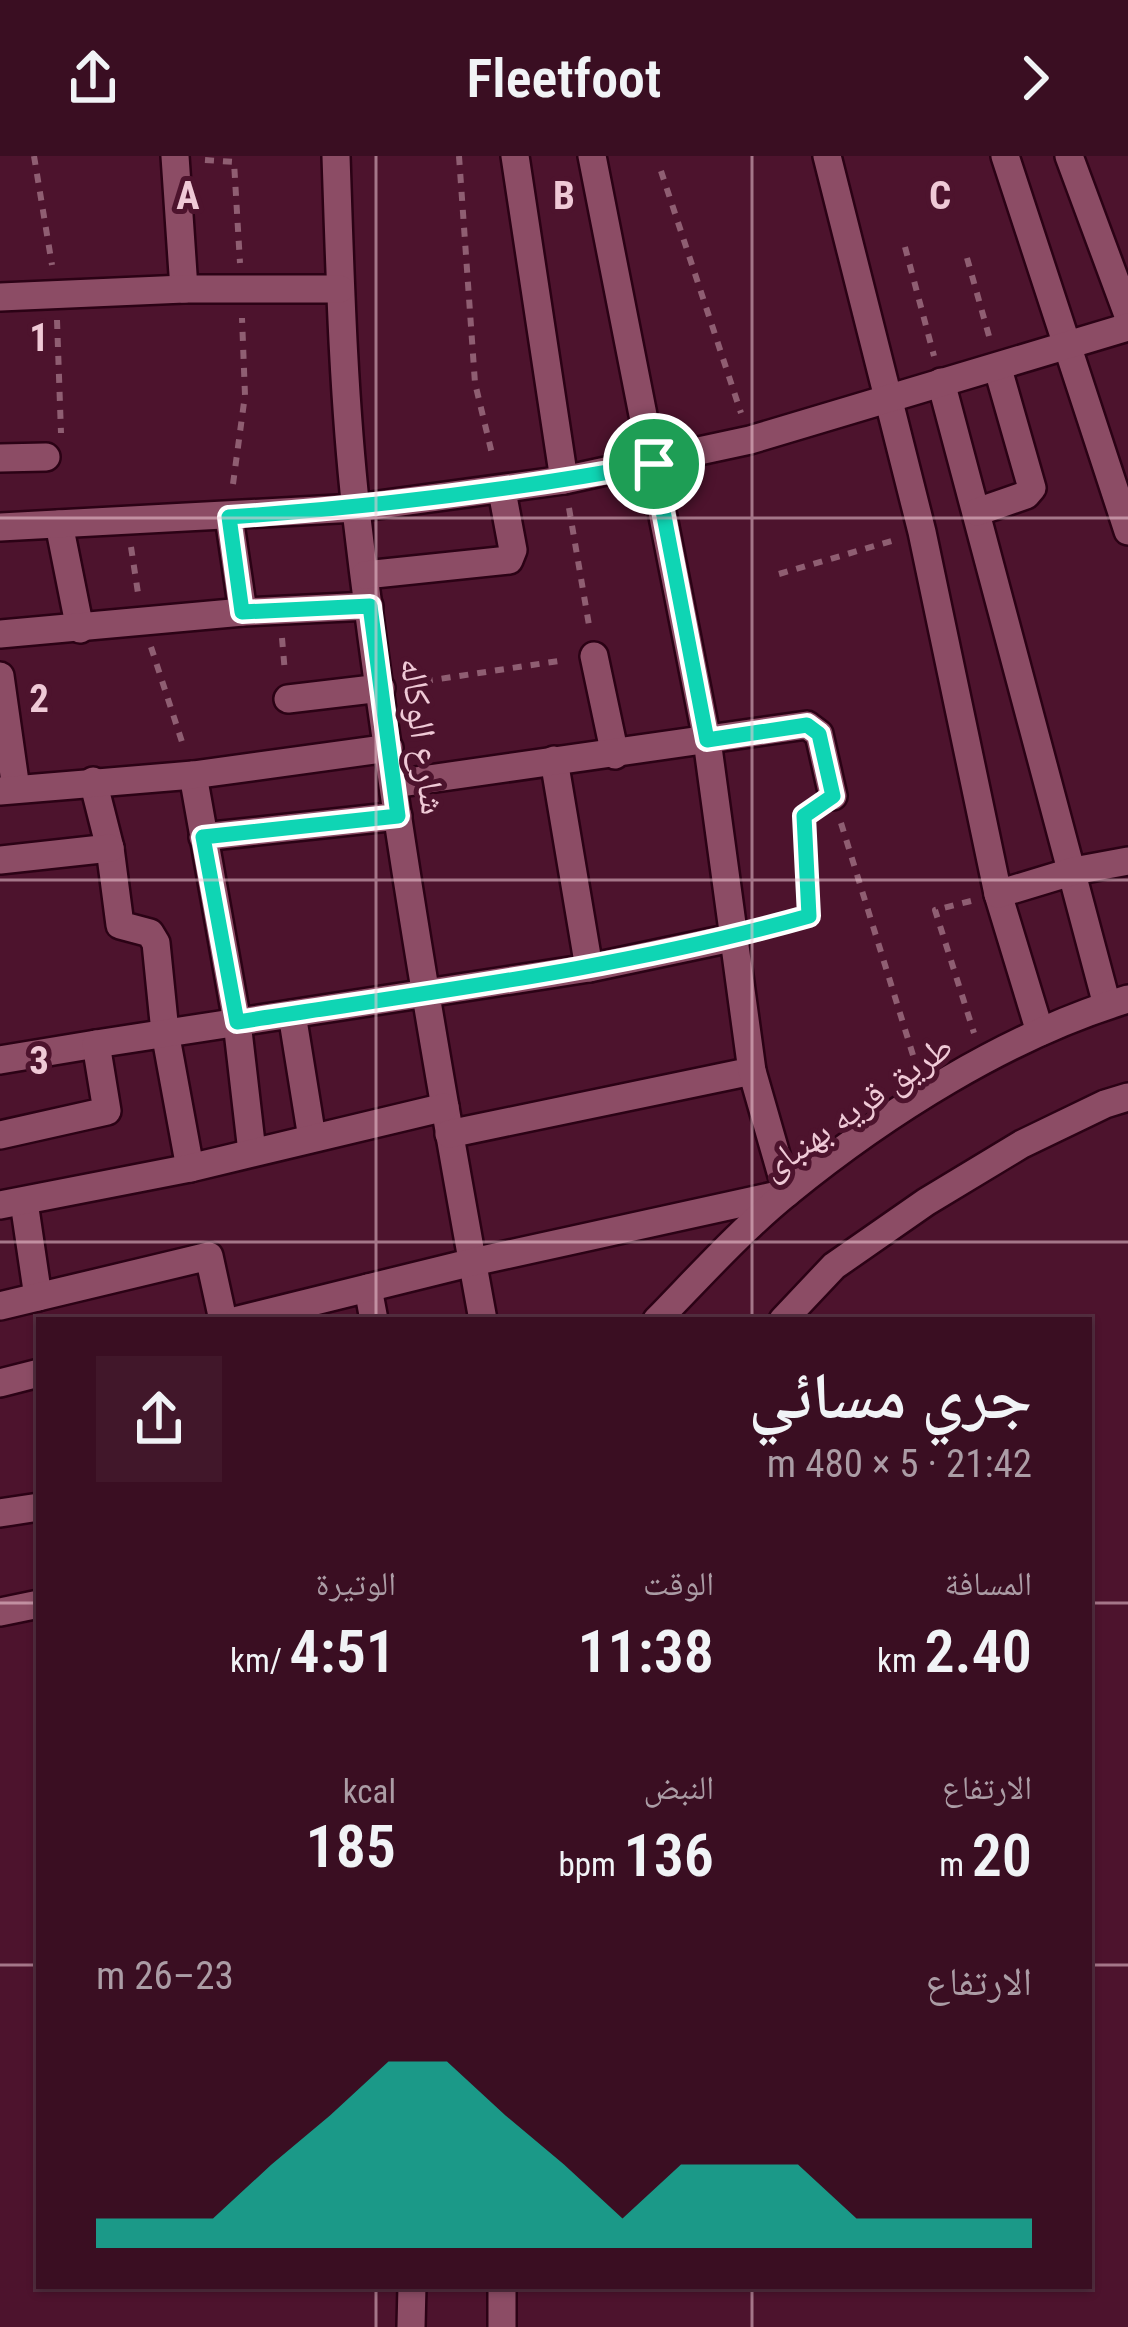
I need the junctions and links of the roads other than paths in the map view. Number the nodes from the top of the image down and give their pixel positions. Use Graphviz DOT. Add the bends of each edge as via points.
graph roads {
  1 [pos="336,156"];
  2 [pos="515,156"];
  3 [pos="592,156"];
  4 [pos="827,156"];
  5 [pos="1005,156"];
  6 [pos="1069,156"];
  7 [pos="175,157"];
  8 [pos="184,289"];
  9 [pos="340,289"];
  10 [pos="0,297"];
  11 [pos="1128,315"];
  12 [pos="1128,327"];
  13 [pos="1068,347"];
  14 [pos="998,369"];
  15 [pos="941,382"];
  16 [pos="888,400"];
  17 [pos="46,457"];
  18 [pos="0,458"];
  19 [pos="654,464"];
  20 [pos="564,480"];
  21 [pos="502,491"];
  22 [pos="356,508"];
  23 [pos="977,512"];
  24 [pos="229,517"];
  25 [pos="59,524"];
  26 [pos="0,527"];
  27 [pos="1128,531"];
  28 [pos="365,575"];
  29 [pos="370,606"];
  30 [pos="242,612"];
  31 [pos="80,629"];
  32 [pos="0,634"];
  33 [pos="594,656"];
  34 [pos="0,676"];
  35 [pos="381,688"];
  36 [pos="287,699"];
  37 [pos="4,723"];
  38 [pos="707,740"];
  39 [pos="389,748"];
  40 [pos="615,755"];
  41 [pos="554,760"];
  42 [pos="193,775"];
  43 [pos="93,781"];
  44 [pos="394,784"];
  45 [pos="8,790"];
  46 [pos="833,796"];
  47 [pos="398,816"];
  48 [pos="203,837"];
  49 [pos="110,848"];
  50 [pos="0,860"];
  51 [pos="1128,861"];
  52 [pos="1074,871"];
  53 [pos="998,894"];
  54 [pos="731,938"];
  55 [pos="590,968"];
  56 [pos="426,993"];
  57 [pos="1118,1002"];
  58 [pos="292,1014"];
  59 [pos="237,1022"];
  60 [pos="165,1032"];
  61 [pos="1040,1032"];
  62 [pos="96,1044"];
  63 [pos="0,1060"];
  64 [pos="752,1071"];
  65 [pos="1128,1097"];
  66 [pos="447,1121"];
  67 [pos="0,1135"];
  68 [pos="312,1138"];
  69 [pos="252,1152"];
  70 [pos="190,1168"];
  71 [pos="787,1193"];
  72 [pos="12,1203"];
  73 [pos="472,1262"];
  74 [pos="368,1288"];
  75 [pos="38,1297"];
  76 [pos="0,1306"];
  77 [pos="222,1317"];
  78 [pos="250,1317"];
  79 [pos="373,1317"];
  80 [pos="483,1317"];
  81 [pos="660,1317"];
  82 [pos="786,1317"];
  83 [pos="36,1373"];
  84 [pos="0,1383"];
  85 [pos="36,1507"];
  86 [pos="0,1513"];
  87 [pos="36,1605"];
  88 [pos="0,1612"];
  89 [pos="412,2289"];
  90 [pos="502,2289"];
  91 [pos="411,2327"];
  92 [pos="502,2327"];
  1 -- 9 [label="street, شارع الوكاله"];
  2 -- 20 [label="street"];
  3 -- 19 [label="street"];
  4 -- 16 [label="street"];
  5 -- 13 [label="street"];
  6 -- 11 [label="street"];
  7 -- 8 [label="street"];
  8 -- 9 [label="street"];
  8 -- 10 [label="street"];
  9 -- 22 [label="street, شارع الوكاله"];
  12 -- 13 [label="street"];
  13 -- 14 [label="street"];
  13 -- 27 [label="street"];
  14 -- 15 [label="street"];
  14 -- 23 [label="street" via="1032,488"];
  15 -- 16 [label="street"];
  15 -- 23 [label="street"];
  16 -- 19 [label="street"];
  16 -- 53 [label="street"];
  17 -- 18 [label="street"];
  19 -- 20 [label="street"];
  19 -- 38 [label="street"];
  20 -- 21 [label="street"];
  21 -- 22 [label="street"];
  21 -- 28 [label="street" via="509,560"];
  22 -- 24 [label="street"];
  22 -- 28 [label="street, شارع الوكاله"];
  23 -- 52 [label="street"];
  24 -- 25 [label="street"];
  24 -- 30 [label="street"];
  25 -- 26 [label="street"];
  25 -- 31 [label="street"];
  28 -- 29 [label="street, شارع الوكاله"];
  29 -- 30 [label="street"];
  29 -- 35 [label="street, شارع الوكاله"];
  30 -- 31 [label="street"];
  31 -- 32 [label="street"];
  33 -- 40 [label="street"];
  34 -- 37 [label="street"];
  35 -- 36 [label="street"];
  35 -- 39 [label="street, شارع الوكاله"];
  37 -- 45 [label="street"];
  38 -- 40 [label="street"];
  38 -- 46 [label="street" via="813,727"];
  38 -- 54 [label="street"];
  39 -- 42 [label="street"];
  39 -- 44 [label="street, شارع الوكاله"];
  40 -- 41 [label="street"];
  41 -- 44 [label="street"];
  41 -- 55 [label="street"];
  42 -- 43 [label="street"];
  42 -- 48 [label="street"];
  43 -- 45 [label="street"];
  43 -- 49 [label="street"];
  44 -- 47 [label="street, شارع الوكاله"];
  47 -- 48 [label="street"];
  47 -- 56 [label="street, شارع الوكاله"];
  48 -- 59 [label="street"];
  49 -- 50 [label="street"];
  49 -- 60 [label="street" via="120,925 150,933 156,944"];
  51 -- 52 [label="street"];
  52 -- 53 [label="street"];
  52 -- 57 [label="street"];
  53 -- 61 [label="street"];
  54 -- 55 [label="street"];
  54 -- 64 [label="street"];
  55 -- 56 [label="street"];
  56 -- 58 [label="street"];
  56 -- 66 [label="street, شارع الوكاله"];
  57 -- 61 [label="street, طريق قريه بهنباى"];
  58 -- 59 [label="street"];
  58 -- 68 [label="street"];
  59 -- 60 [label="street"];
  59 -- 69 [label="street"];
  60 -- 62 [label="street"];
  60 -- 70 [label="street"];
  61 -- 71 [label="street, طريق قريه بهنباى" via="925,1094"];
  62 -- 63 [label="street"];
  62 -- 67 [label="street" via="107,1111"];
  64 -- 66 [label="street"];
  64 -- 71 [label="street"];
  65 -- 82 [label="street" via="1022,1144 926,1202 834,1266"];
  66 -- 68 [label="street"];
  66 -- 73 [label="street, شارع الوكاله"];
  68 -- 69 [label="street"];
  69 -- 70 [label="street"];
  70 -- 72 [label="street"];
  71 -- 73 [label="street"];
  71 -- 81 [label="street, طريق قريه بهنباى"];
  72 -- 75 [label="street"];
  73 -- 74 [label="street"];
  73 -- 80 [label="street, شارع الوكاله"];
  74 -- 78 [label="street"];
  74 -- 79 [label="street"];
  75 -- 76 [label="street"];
  75 -- 77 [label="street" via="209,1256"];
  83 -- 84 [label="street"];
  85 -- 86 [label="street"];
  87 -- 88 [label="street"];
  89 -- 91 [label="street"];
  90 -- 92 [label="street"];
}
